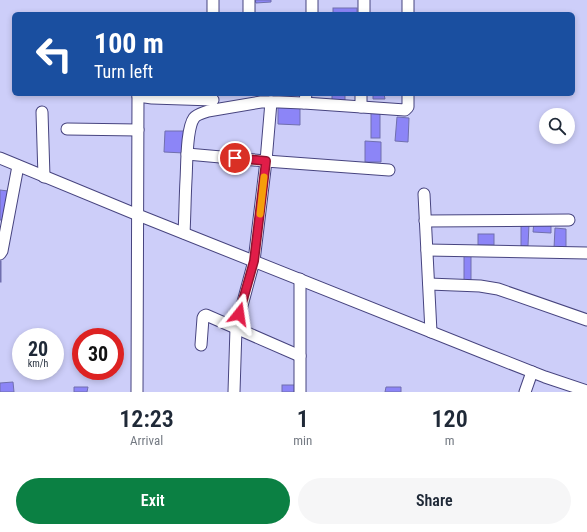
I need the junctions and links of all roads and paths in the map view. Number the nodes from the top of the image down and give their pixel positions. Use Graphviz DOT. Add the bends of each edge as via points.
graph roads {
  1 [pos="213,0"];
  2 [pos="249,0"];
  3 [pos="312,0"];
  4 [pos="364,0"];
  5 [pos="408,0"];
  6 [pos="213,12"];
  7 [pos="249,12"];
  8 [pos="312,12"];
  9 [pos="364,12"];
  10 [pos="408,12"];
  11 [pos="138,96"];
  12 [pos="143,96"];
  13 [pos="361,96"];
  14 [pos="408,96"];
  15 [pos="305,98"];
  16 [pos="251,99"];
  17 [pos="213,102"];
  18 [pos="271,102"];
  19 [pos="361,107"];
  20 [pos="42,112"];
  21 [pos="68,129"];
  22 [pos="138,130"];
  23 [pos="187,154"];
  24 [pos="0,158"];
  25 [pos="266,161"];
  26 [pos="18,166"];
  27 [pos="389,170"];
  28 [pos="44,177"];
  29 [pos="424,194"];
  30 [pos="138,215"];
  31 [pos="569,220"];
  32 [pos="425,221"];
  33 [pos="3,228"];
  34 [pos="184,233"];
  35 [pos="427,250"];
  36 [pos="587,253"];
  37 [pos="0,254"];
  38 [pos="254,261"];
  39 [pos="300,279"];
  40 [pos="428,284"];
  41 [pos="587,320"];
  42 [pos="236,328"];
  43 [pos="431,332"];
  44 [pos="201,345"];
  45 [pos="300,356"];
  46 [pos="532,372"];
  47 [pos="587,391"];
  48 [pos="137,392"];
  49 [pos="234,392"];
  50 [pos="300,392"];
  51 [pos="525,392"];
  1 -- 6 [label="street"];
  2 -- 7 [label="street"];
  3 -- 8 [label="street"];
  4 -- 9 [label="street"];
  5 -- 10 [label="street"];
  11 -- 22 [label="street"];
  12 -- 17 [label="street"];
  13 -- 19 [label="street"];
  14 -- 19 [label="street" via="408,107 405,110"];
  15 -- 18 [label="street" via="302,103"];
  15 -- 19 [label="street"];
  16 -- 17 [label="street"];
  16 -- 18 [label="street"];
  17 -- 23 [label="street" via="193,119"];
  18 -- 25 [label="street"];
  20 -- 28 [label="street"];
  21 -- 22 [label="street"];
  22 -- 30 [label="street"];
  23 -- 25 [label="street"];
  23 -- 34 [label="street"];
  24 -- 26 [label="street"];
  25 -- 27 [label="street"];
  25 -- 38 [label="street"];
  26 -- 28 [label="street"];
  26 -- 33 [label="street"];
  28 -- 30 [label="street"];
  29 -- 32 [label="street"];
  30 -- 34 [label="street"];
  30 -- 48 [label="street"];
  31 -- 32 [label="street"];
  32 -- 35 [label="street"];
  33 -- 37 [label="street"];
  34 -- 38 [label="street"];
  35 -- 36 [label="street"];
  35 -- 40 [label="street"];
  38 -- 39 [label="street"];
  38 -- 42 [label="street"];
  39 -- 43 [label="street"];
  39 -- 45 [label="street"];
  40 -- 41 [label="street" via="498,289"];
  40 -- 43 [label="street"];
  42 -- 44 [label="street" via="205,315"];
  42 -- 45 [label="street"];
  42 -- 49 [label="street"];
  43 -- 46 [label="street"];
  45 -- 50 [label="street"];
  46 -- 47 [label="street"];
  46 -- 51 [label="street"];
}
